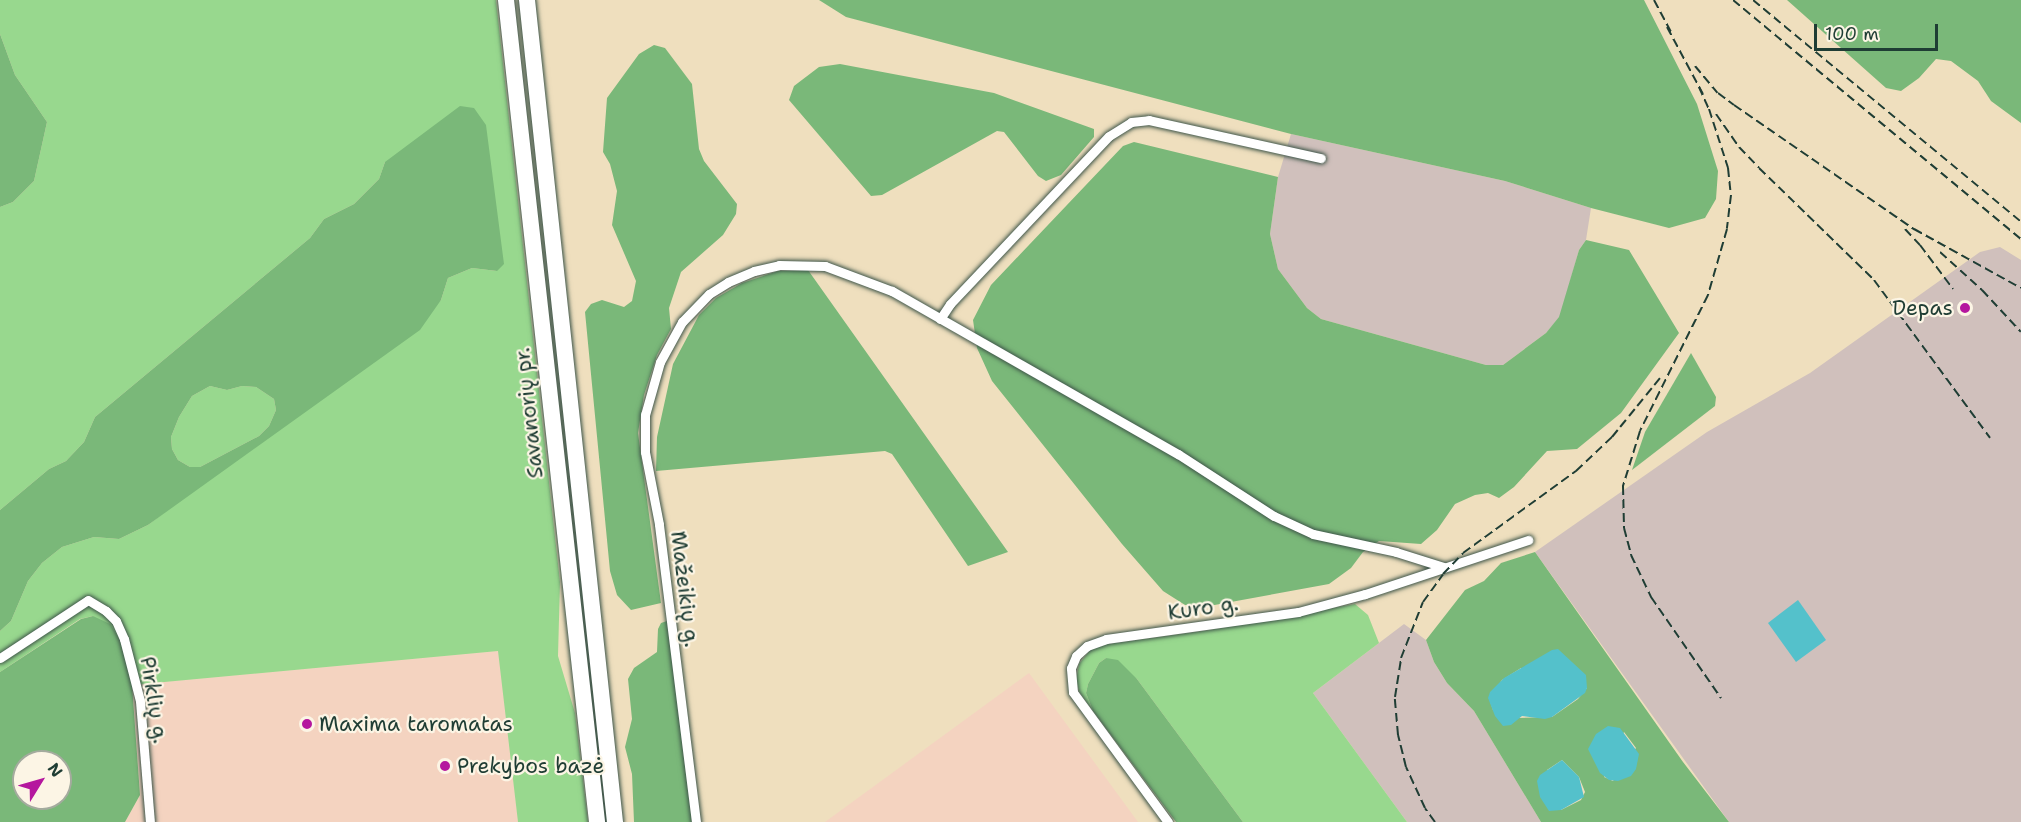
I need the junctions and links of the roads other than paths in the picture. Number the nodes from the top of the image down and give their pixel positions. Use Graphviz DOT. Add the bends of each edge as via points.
graph roads {
  1 [pos="506,0"];
  2 [pos="526,0"];
  3 [pos="1321,158"];
  4 [pos="940,319"];
  5 [pos="1528,540"];
  6 [pos="1444,567"];
  7 [pos="0,658"];
  8 [pos="150,822"];
  9 [pos="597,822"];
  10 [pos="615,822"];
  11 [pos="696,822"];
  12 [pos="1168,822"];
  1 -- 9 [label="highway, Savanorių pr."];
  2 -- 10 [label="highway, Savanorių pr."];
  3 -- 4 [label="street" via="1149,120 1131,122 1109,136"];
  4 -- 6 [label="street, Mažeikių g." via="1178,454 1274,516 1313,534"];
  4 -- 11 [label="street, Mažeikių g." via="892,291 846,272 811,264 779,265 736,278 709,294 682,322 660,362 645,415 645,452 659,524"];
  5 -- 6 [label="street, Kuro g."];
  6 -- 12 [label="street, Kuro g." via="1298,612 1106,639 1086,646 1071,668 1072,693"];
  7 -- 8 [label="street, Pirklių g." via="88,600 116,621 131,660 140,701"];
}
